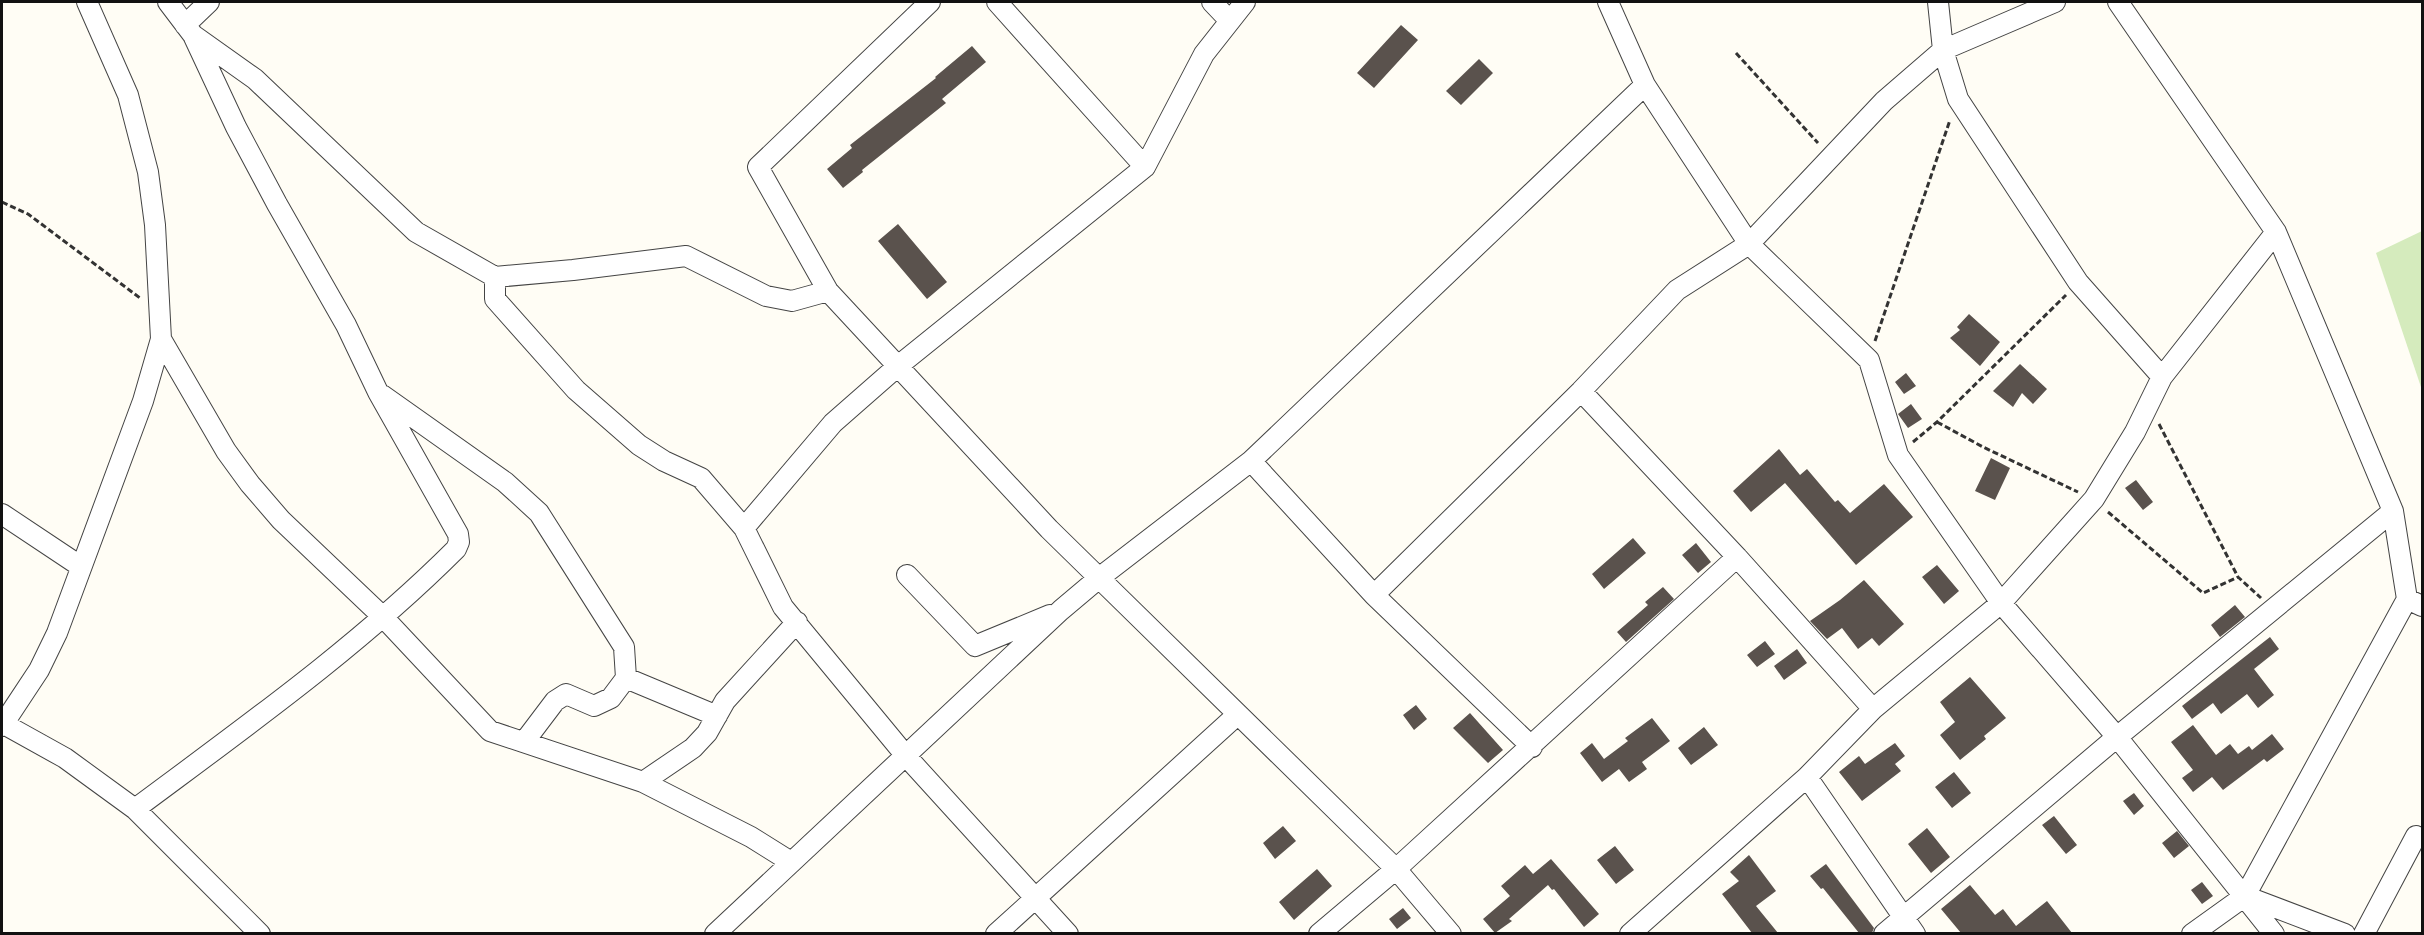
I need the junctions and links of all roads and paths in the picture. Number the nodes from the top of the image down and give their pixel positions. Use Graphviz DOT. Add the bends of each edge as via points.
graph roads {
  1 [pos="87,2"];
  2 [pos="168,2"];
  3 [pos="209,2"];
  4 [pos="930,2"];
  5 [pos="997,2"];
  6 [pos="1212,2"];
  7 [pos="1245,2"];
  8 [pos="1608,2"];
  9 [pos="1938,2"];
  10 [pos="2055,2"];
  11 [pos="2118,2"];
  12 [pos="1230,21"];
  13 [pos="189,30"];
  14 [pos="1943,50"];
  15 [pos="1736,53"];
  16 [pos="1645,85"];
  17 [pos="1958,99"];
  18 [pos="1830,156"];
  19 [pos="1145,167"];
  20 [pos="2,202"];
  21 [pos="2276,231"];
  22 [pos="1749,244"];
  23 [pos="495,277"];
  24 [pos="2078,282"];
  25 [pos="828,291"];
  26 [pos="160,313"];
  27 [pos="161,339"];
  28 [pos="1869,360"];
  29 [pos="898,366"];
  30 [pos="2162,377"];
  31 [pos="1581,391"];
  32 [pos="378,392"];
  33 [pos="2149,403"];
  34 [pos="1898,455"];
  35 [pos="1251,461"];
  36 [pos="2393,511"];
  37 [pos="2,514"];
  38 [pos="744,528"];
  39 [pos="1737,557"];
  40 [pos="80,566"];
  41 [pos="907,575"];
  42 [pos="1099,578"];
  43 [pos="1374,595"];
  44 [pos="2001,603"];
  45 [pos="2415,603"];
  46 [pos="2273,608"];
  47 [pos="1061,610"];
  48 [pos="384,618"];
  49 [pos="797,622"];
  50 [pos="626,678"];
  51 [pos="1873,709"];
  52 [pos="1237,715"];
  53 [pos="717,716"];
  54 [pos="2,724"];
  55 [pos="2117,737"];
  56 [pos="524,742"];
  57 [pos="1532,747"];
  58 [pos="906,756"];
  59 [pos="1807,777"];
  60 [pos="643,782"];
  61 [pos="135,809"];
  62 [pos="2416,836"];
  63 [pos="791,862"];
  64 [pos="1396,869"];
  65 [pos="2245,896"];
  66 [pos="1034,898"];
  67 [pos="1904,917"];
  68 [pos="260,933"];
  69 [pos="715,933"];
  70 [pos="996,933"];
  71 [pos="1068,933"];
  72 [pos="1319,933"];
  73 [pos="1451,933"];
  74 [pos="1630,933"];
  75 [pos="1884,933"];
  76 [pos="1915,933"];
  77 [pos="2192,933"];
  78 [pos="2274,933"];
  79 [pos="2345,933"];
  80 [pos="2364,933"];
  1 -- 26 [label="street" via="128,95 148,172"];
  2 -- 13 [label="street"];
  3 -- 13 [label="street"];
  4 -- 25 [label="street" via="758,167"];
  5 -- 19 [label="street"];
  6 -- 12 [label="street"];
  7 -- 12 [label="street"];
  8 -- 16 [label="street"];
  9 -- 14 [label="street"];
  10 -- 14 [label="street"];
  11 -- 21 [label="street"];
  12 -- 19 [label="street" via="1204,54"];
  13 -- 23 [label="street" via="255,79 416,232"];
  13 -- 32 [label="street" via="236,127 346,325"];
  14 -- 17 [label="street"];
  14 -- 18 [label="street" via="1884,101"];
  15 -- 18 [label="path"];
  16 -- 22 [label="street"];
  16 -- 35 [label="street"];
  17 -- 24 [label="street"];
  17 -- 28 [label="path"];
  18 -- 22 [label="street"];
  19 -- 29 [label="street"];
  20 -- 26 [label="path" via="28,214"];
  21 -- 30 [label="street"];
  21 -- 36 [label="street"];
  22 -- 28 [label="street"];
  22 -- 31 [label="street" via="1677,290"];
  23 -- 25 [label="street" via="686,256 766,296 792,301"];
  23 -- 38 [label="street" via="495,299 576,390 639,445 702,478"];
  24 -- 30 [label="street"];
  24 -- 34 [label="path" via="1937,422"];
  25 -- 29 [label="street"];
  26 -- 27 [label="street"];
  27 -- 40 [label="street" via="143,401"];
  27 -- 48 [label="street" via="226,451 250,484 281,520"];
  28 -- 34 [label="street"];
  29 -- 38 [label="street" via="833,423"];
  29 -- 42 [label="street"];
  30 -- 33 [label="street"];
  31 -- 39 [label="street"];
  31 -- 43 [label="street"];
  32 -- 48 [label="street" via="459,542 422,584"];
  32 -- 50 [label="street" via="505,482 539,513 624,648"];
  33 -- 44 [label="street" via="2094,499"];
  33 -- 46 [label="path" via="2238,577"];
  34 -- 44 [label="street"];
  35 -- 42 [label="street"];
  35 -- 43 [label="street"];
  36 -- 45 [label="street"];
  36 -- 46 [label="street"];
  37 -- 40 [label="street"];
  38 -- 49 [label="street" via="783,607"];
  39 -- 51 [label="street"];
  39 -- 57 [label="street"];
  40 -- 54 [label="street" via="57,633 39,670"];
  41 -- 47 [label="street" via="975,646"];
  42 -- 47 [label="street"];
  42 -- 52 [label="street"];
  43 -- 57 [label="street"];
  44 -- 51 [label="street"];
  44 -- 55 [label="street"];
  45 -- 65 [label="street"];
  46 -- 55 [label="street"];
  47 -- 58 [label="street"];
  48 -- 56 [label="street" via="490,731"];
  48 -- 61 [label="street"];
  49 -- 53 [label="street" via="725,701"];
  49 -- 58 [label="street"];
  50 -- 53 [label="street"];
  50 -- 56 [label="street" via="611,698 594,706 566,694 555,701"];
  51 -- 59 [label="street"];
  52 -- 64 [label="street"];
  52 -- 66 [label="street"];
  53 -- 60 [label="street" via="693,748"];
  54 -- 61 [label="street" via="65,758"];
  55 -- 65 [label="street"];
  55 -- 67 [label="street"];
  56 -- 60 [label="street"];
  57 -- 64 [label="street"];
  58 -- 63 [label="street"];
  58 -- 66 [label="street"];
  59 -- 67 [label="street"];
  59 -- 74 [label="street"];
  60 -- 63 [label="street" via="752,837"];
  61 -- 68 [label="street"];
  62 -- 80 [label="street"];
  63 -- 69 [label="street"];
  64 -- 72 [label="street"];
  64 -- 73 [label="street"];
  65 -- 77 [label="street"];
  65 -- 78 [label="street"];
  65 -- 79 [label="street"];
  66 -- 70 [label="street"];
  66 -- 71 [label="street"];
  67 -- 75 [label="street"];
  67 -- 76 [label="street"];
}
